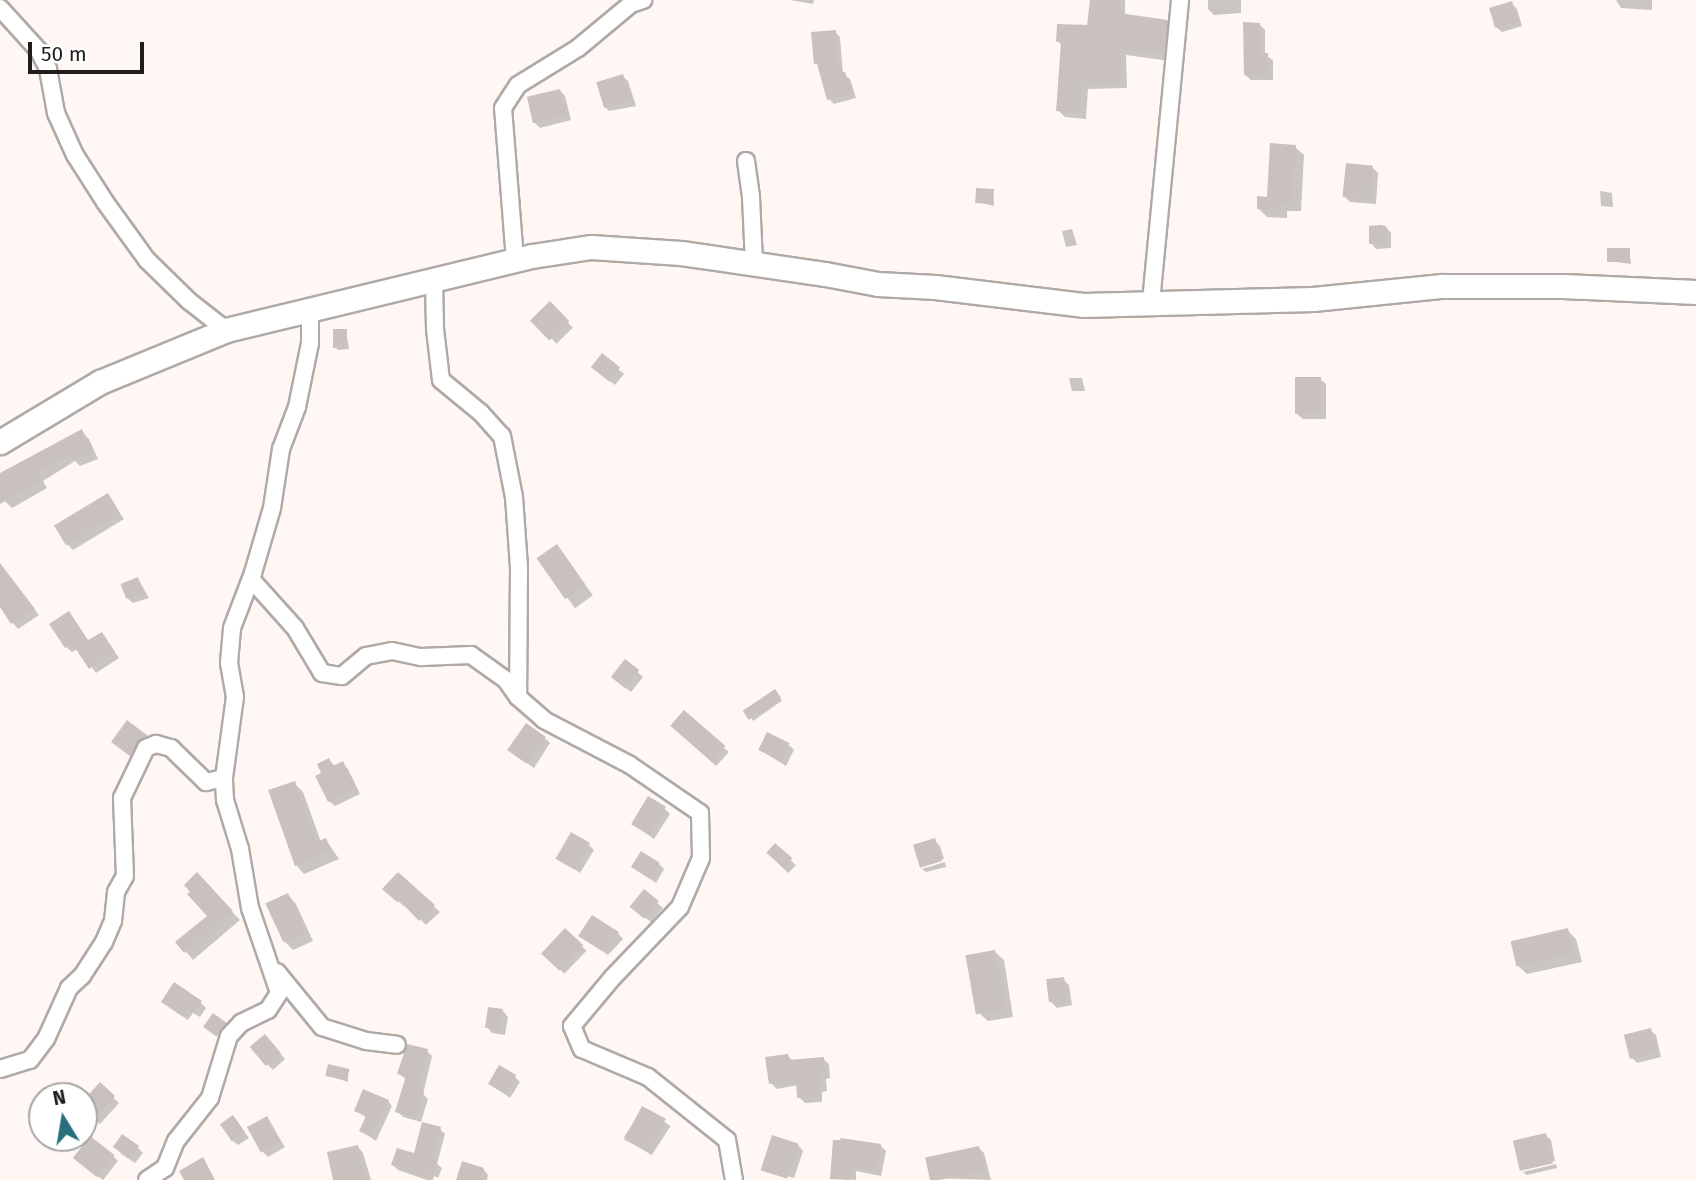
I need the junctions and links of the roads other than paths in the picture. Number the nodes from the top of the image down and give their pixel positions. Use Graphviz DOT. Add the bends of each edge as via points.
graph roads {
  1 [pos="643,0"];
  2 [pos="1180,0"];
  3 [pos="0,8"];
  4 [pos="746,161"];
  5 [pos="515,260"];
  6 [pos="754,264"];
  7 [pos="434,279"];
  8 [pos="1696,292"];
  9 [pos="1151,302"];
  10 [pos="310,310"];
  11 [pos="226,330"];
  12 [pos="0,442"];
  13 [pos="251,579"];
  14 [pos="518,697"];
  15 [pos="224,778"];
  16 [pos="271,961"];
  17 [pos="397,1045"];
  18 [pos="0,1069"];
  19 [pos="147,1180"];
  20 [pos="734,1180"];
  1 -- 5 [label="street" via="518,85 503,108"];
  2 -- 9 [label="street"];
  3 -- 11 [label="street" via="48,69 56,113 75,155 105,202 147,260"];
  4 -- 6 [label="street"];
  5 -- 6 [label="street" via="591,247 648,249"];
  5 -- 7 [label="street"];
  6 -- 9 [label="street" via="878,284 1083,305"];
  7 -- 10 [label="street"];
  7 -- 14 [label="street" via="441,380 502,436 519,566"];
  8 -- 9 [label="street" via="1442,286 1313,299"];
  10 -- 11 [label="street"];
  10 -- 13 [label="street" via="310,343 298,407 281,449 272,508"];
  11 -- 12 [label="street" via="100,382"];
  13 -- 14 [label="street" via="295,628 322,673 342,676 366,656 392,651 421,657 471,655 506,680"];
  13 -- 15 [label="street" via="232,628 229,663 235,697"];
  14 -- 20 [label="street" via="544,720 631,765 700,813 701,859 680,907 572,1026 582,1049 648,1077 727,1140"];
  15 -- 16 [label="street" via="250,908"];
  15 -- 18 [label="street" via="206,782 171,748 156,744 146,748 122,799 125,876 116,892 113,921 104,942 69,988 46,1039 30,1060"];
  16 -- 17 [label="street" via="322,1027"];
  16 -- 19 [label="street" via="279,993 268,1010 241,1023 229,1036 210,1098 176,1141 165,1168"];
}
